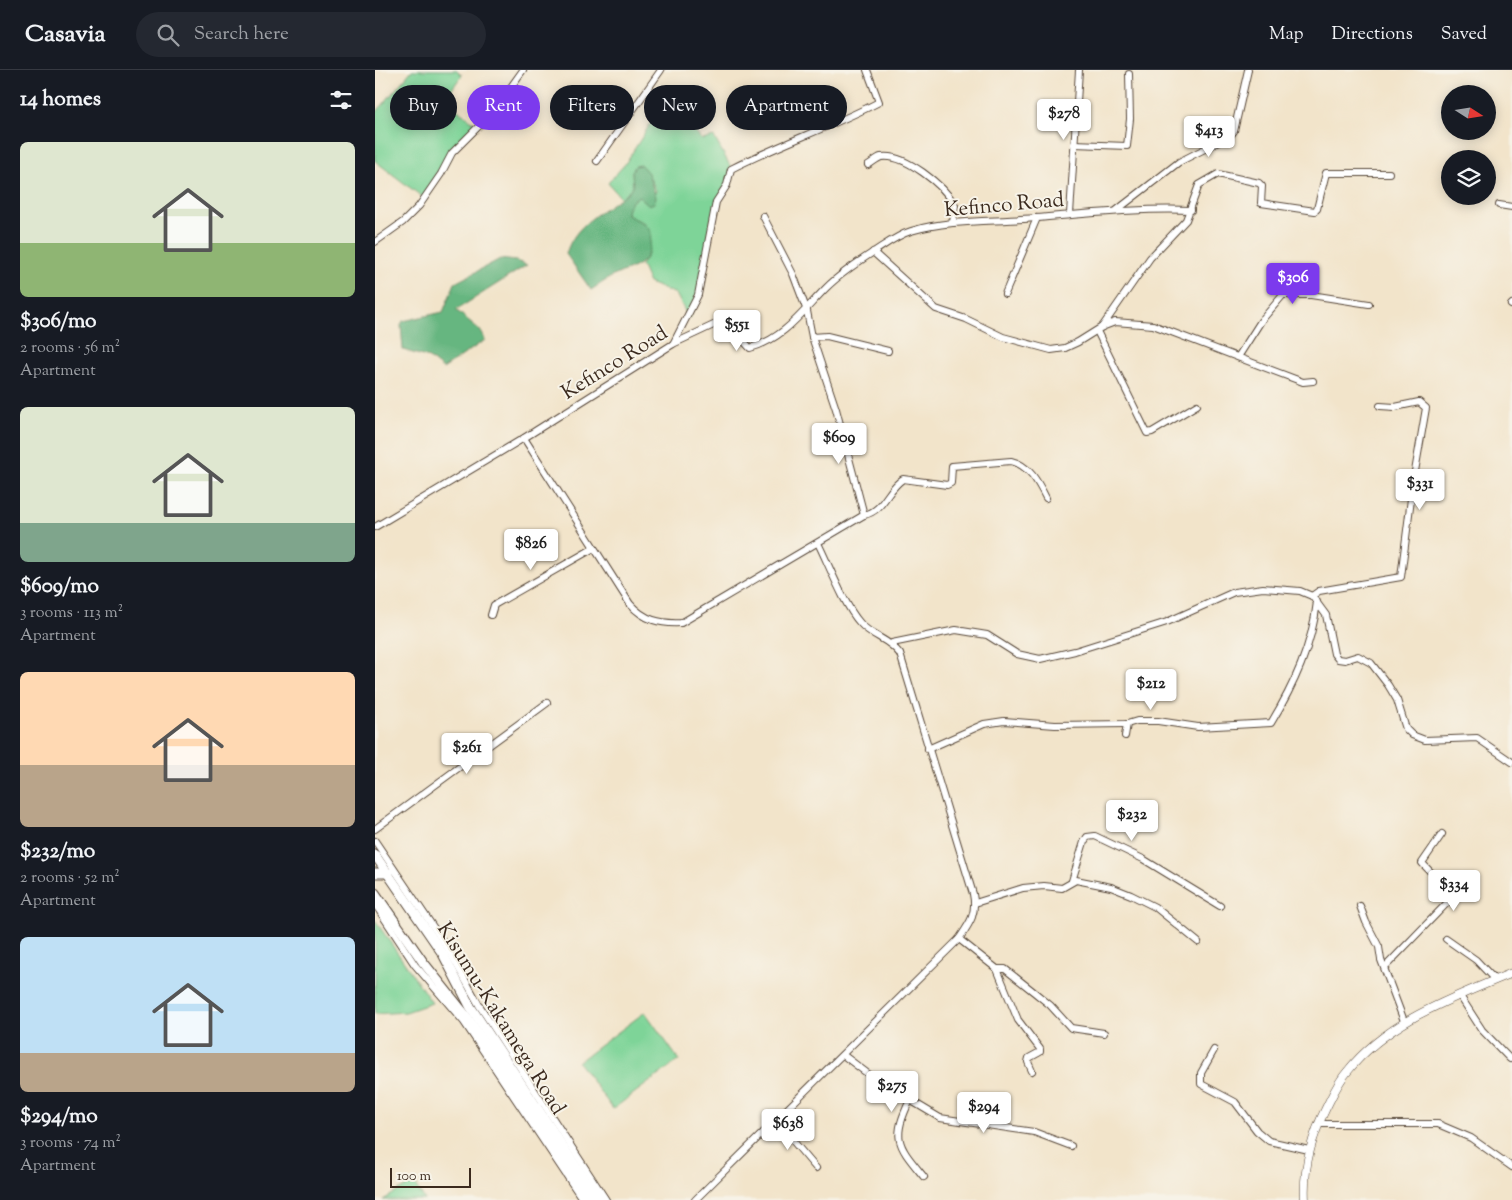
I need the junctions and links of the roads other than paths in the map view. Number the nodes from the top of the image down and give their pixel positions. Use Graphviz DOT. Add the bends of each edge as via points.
graph roads {
  1 [pos="523,70"];
  2 [pos="661,70"];
  3 [pos="867,70"];
  4 [pos="1079,70"];
  5 [pos="1248,70"];
  6 [pos="1129,74"];
  7 [pos="1074,144"];
  8 [pos="597,161"];
  9 [pos="868,165"];
  10 [pos="1389,173"];
  11 [pos="1499,205"];
  12 [pos="1512,207"];
  13 [pos="1191,210"];
  14 [pos="1116,211"];
  15 [pos="1070,214"];
  16 [pos="763,216"];
  17 [pos="1037,218"];
  18 [pos="953,223"];
  19 [pos="375,242"];
  20 [pos="873,252"];
  21 [pos="1005,294"];
  22 [pos="1369,304"];
  23 [pos="807,311"];
  24 [pos="1100,329"];
  25 [pos="812,337"];
  26 [pos="673,344"];
  27 [pos="888,351"];
  28 [pos="1238,357"];
  29 [pos="1313,381"];
  30 [pos="1197,405"];
  31 [pos="1380,406"];
  32 [pos="524,438"];
  33 [pos="1046,498"];
  34 [pos="864,515"];
  35 [pos="375,527"];
  36 [pos="818,543"];
  37 [pos="594,548"];
  38 [pos="1312,596"];
  39 [pos="1317,602"];
  40 [pos="491,615"];
  41 [pos="892,643"];
  42 [pos="547,703"];
  43 [pos="1127,724"];
  44 [pos="1125,736"];
  45 [pos="928,748"];
  46 [pos="1512,762"];
  47 [pos="375,829"];
  48 [pos="1441,834"];
  49 [pos="375,842"];
  50 [pos="375,855"];
  51 [pos="375,873"];
  52 [pos="389,873"];
  53 [pos="1072,881"];
  54 [pos="375,893"];
  55 [pos="975,902"];
  56 [pos="375,904"];
  57 [pos="1220,906"];
  58 [pos="1360,906"];
  59 [pos="1446,938"];
  60 [pos="959,939"];
  61 [pos="1198,942"];
  62 [pos="450,953"];
  63 [pos="449,966"];
  64 [pos="427,967"];
  65 [pos="1385,967"];
  66 [pos="997,969"];
  67 [pos="1512,973"];
  68 [pos="428,980"];
  69 [pos="1495,980"];
  70 [pos="1459,996"];
  71 [pos="1404,1022"];
  72 [pos="1105,1033"];
  73 [pos="1215,1050"];
  74 [pos="843,1055"];
  75 [pos="1510,1059"];
  76 [pos="1032,1071"];
  77 [pos="910,1100"];
  78 [pos="776,1120"];
  79 [pos="1318,1124"];
  80 [pos="1071,1146"];
  81 [pos="1309,1150"];
  82 [pos="816,1168"];
  83 [pos="1512,1168"];
  84 [pos="924,1177"];
  85 [pos="583,1200"];
  86 [pos="590,1200"];
  87 [pos="599,1200"];
  88 [pos="606,1200"];
  89 [pos="695,1200"];
  90 [pos="1305,1200"];
  1 -- 19 [label="street" via="493,112 452,153 419,206"];
  2 -- 8 [label="street"];
  3 -- 26 [label="street" via="879,102 839,123 773,148 731,169 727,185 715,202 698,295"];
  4 -- 7 [label="street"];
  5 -- 14 [label="street" via="1234,132 1179,162"];
  6 -- 7 [label="street" via="1127,146"];
  7 -- 15 [label="street"];
  9 -- 18 [label="street" via="881,157 897,158 926,174 955,205"];
  10 -- 13 [label="street" via="1326,173 1315,211 1261,203 1262,186 1259,183 1218,174 1199,185"];
  11 -- 12 [label="street"];
  13 -- 14 [label="street, Kefinco Road"];
  13 -- 24 [label="street" via="1186,220 1150,258"];
  14 -- 15 [label="street, Kefinco Road"];
  15 -- 17 [label="street, Kefinco Road"];
  16 -- 23 [label="street" via="793,274"];
  17 -- 18 [label="street, Kefinco Road"];
  17 -- 21 [label="street"];
  18 -- 20 [label="street, Kefinco Road" via="909,231"];
  20 -- 23 [label="street, Kefinco Road" via="828,286"];
  20 -- 24 [label="street" via="935,309 966,319 1003,337 1051,350 1065,348"];
  22 -- 28 [label="street" via="1311,295 1283,296 1261,321"];
  23 -- 25 [label="street"];
  23 -- 26 [label="street, Kefinco Road" via="779,334 752,348 747,347 726,322"];
  24 -- 28 [label="street" via="1115,322 1153,325"];
  24 -- 30 [label="street" via="1147,433"];
  25 -- 27 [label="street" via="827,336"];
  25 -- 34 [label="street" via="836,409"];
  26 -- 32 [label="street, Kefinco Road"];
  28 -- 29 [label="street" via="1303,382"];
  31 -- 38 [label="street" via="1395,407 1419,402 1426,408 1401,577 1319,591"];
  32 -- 35 [label="street, Kefinco Road"];
  32 -- 37 [label="street"];
  33 -- 34 [label="street" via="1035,477 1017,462 988,462 952,466 951,483 947,485 903,479 875,511"];
  34 -- 36 [label="street"];
  36 -- 37 [label="street" via="681,622 668,623 657,622 638,613"];
  36 -- 41 [label="street" via="854,616 865,628"];
  37 -- 40 [label="street" via="494,605"];
  38 -- 39 [label="street"];
  38 -- 41 [label="street" via="1300,591 1245,590 1167,622 1040,659 1017,654 987,635 956,630"];
  39 -- 43 [label="street" via="1314,628 1304,660 1271,723 1197,727 1158,721"];
  39 -- 46 [label="street" via="1326,615 1334,654 1338,659 1358,656 1371,663 1397,700 1406,730 1425,740 1477,738"];
  41 -- 45 [label="street" via="900,654"];
  42 -- 47 [label="street"];
  43 -- 44 [label="street"];
  43 -- 45 [label="street" via="1055,725 1004,721 984,724"];
  45 -- 55 [label="street"];
  48 -- 65 [label="street" via="1422,863 1449,891 1450,900"];
  49 -- 62 [label="street"];
  50 -- 52 [label="highway, Kisumu-Kakamega Road"];
  51 -- 52 [label="highway"];
  52 -- 63 [label="highway, Kisumu-Kakamega Road"];
  53 -- 55 [label="street" via="1062,888 1029,888"];
  53 -- 57 [label="street" via="1084,842 1090,836 1143,859"];
  53 -- 61 [label="street" via="1111,887 1131,895 1155,907"];
  54 -- 64 [label="highway"];
  55 -- 60 [label="street" via="972,922"];
  56 -- 68 [label="street"];
  58 -- 65 [label="street"];
  59 -- 69 [label="street" via="1476,960"];
  60 -- 66 [label="street"];
  60 -- 74 [label="street"];
  62 -- 63 [label="street"];
  62 -- 88 [label="street" via="483,1013"];
  63 -- 87 [label="highway, Kisumu-Kakamega Road" via="488,1035"];
  64 -- 68 [label="street"];
  64 -- 86 [label="highway" via="467,1017"];
  65 -- 71 [label="street"];
  66 -- 72 [label="street" via="1005,969 1034,992 1071,1028"];
  66 -- 76 [label="street" via="1018,1020 1040,1049 1029,1058"];
  67 -- 69 [label="main road"];
  68 -- 85 [label="street" via="464,1022"];
  69 -- 70 [label="main road"];
  70 -- 71 [label="main road"];
  70 -- 75 [label="street" via="1483,1030"];
  71 -- 79 [label="main road" via="1374,1045 1346,1073"];
  73 -- 81 [label="street" via="1201,1073 1201,1084 1235,1102 1269,1141"];
  74 -- 77 [label="street" via="888,1089"];
  74 -- 78 [label="street"];
  77 -- 80 [label="street" via="940,1118 1034,1132"];
  77 -- 84 [label="street" via="900,1122 899,1138 903,1151"];
  78 -- 82 [label="street"];
  78 -- 89 [label="street"];
  79 -- 81 [label="main road"];
  79 -- 83 [label="street" via="1438,1124 1471,1138"];
  81 -- 90 [label="main road"];
}
